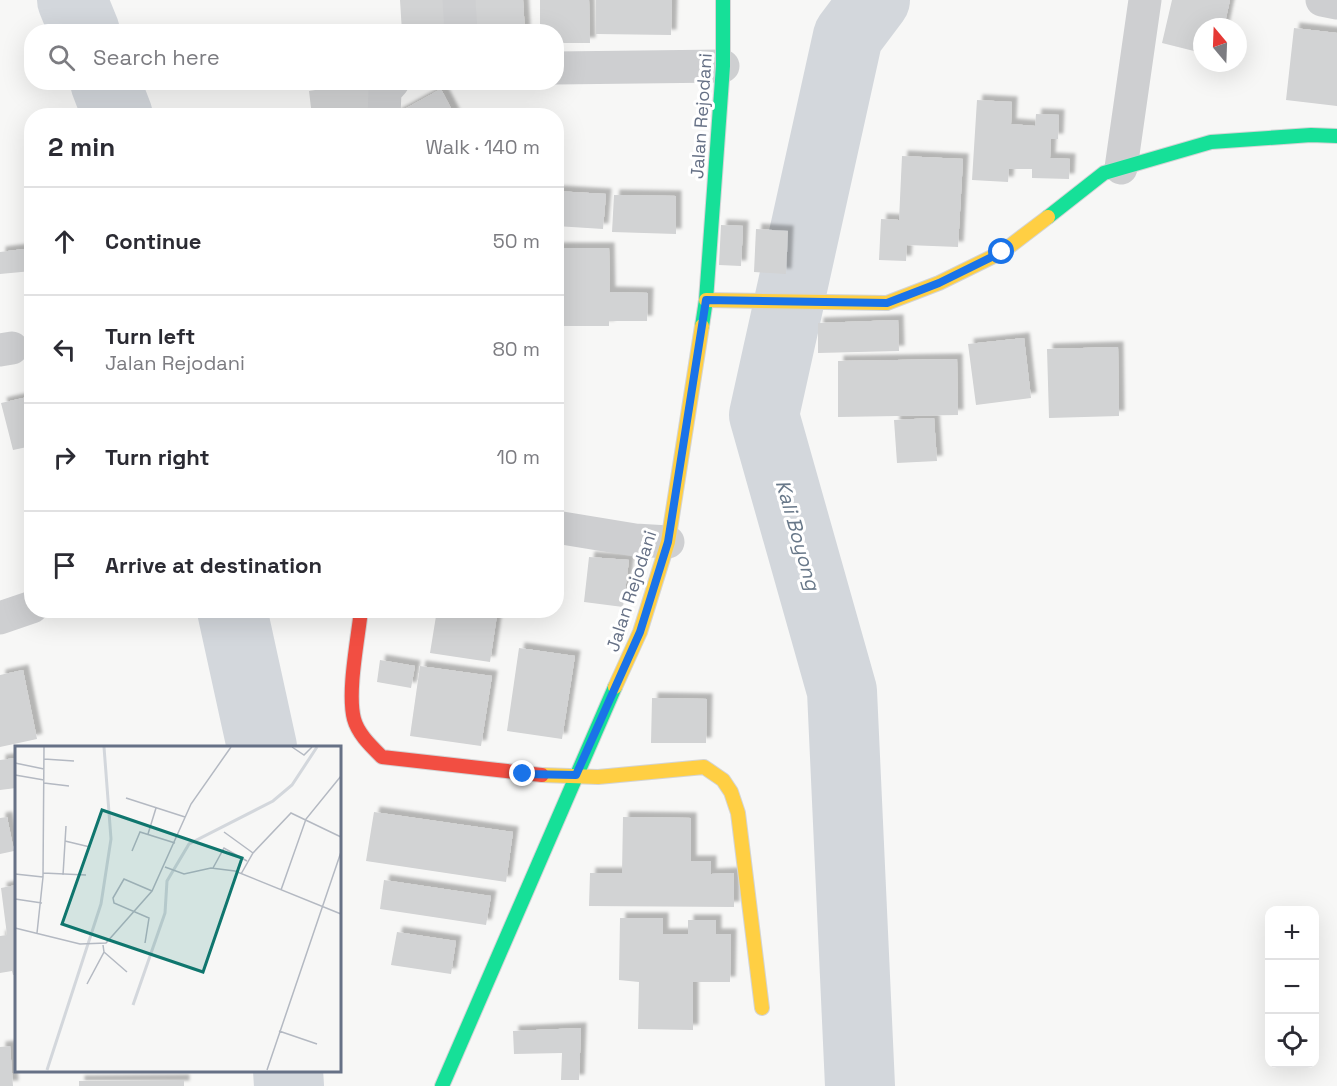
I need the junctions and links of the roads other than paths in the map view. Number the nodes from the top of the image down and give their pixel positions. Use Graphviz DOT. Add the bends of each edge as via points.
graph roads {
  1 [pos="459,0"];
  2 [pos="723,0"];
  3 [pos="1145,0"];
  4 [pos="1322,0"];
  5 [pos="1337,3"];
  6 [pos="460,24"];
  7 [pos="723,66"];
  8 [pos="564,68"];
  9 [pos="386,90"];
  10 [pos="384,108"];
  11 [pos="1337,136"];
  12 [pos="1121,168"];
  13 [pos="706,300"];
  14 [pos="564,528"];
  15 [pos="668,542"];
  16 [pos="24,609"];
  17 [pos="0,618"];
  18 [pos="360,618"];
  19 [pos="576,775"];
  20 [pos="762,1008"];
  21 [pos="442,1086"];
  1 -- 6 [label="street"];
  2 -- 7 [label="street, Jalan Rejodani"];
  3 -- 12 [label="street"];
  4 -- 5 [label="street"];
  7 -- 8 [label="street"];
  7 -- 13 [label="street, Jalan Rejodani"];
  9 -- 10 [label="street"];
  11 -- 12 [label="street" via="1211,142"];
  12 -- 13 [label="street" via="1104,173 1002,252 887,303"];
  13 -- 15 [label="street, Jalan Rejodani"];
  14 -- 15 [label="street"];
  15 -- 19 [label="street, Jalan Rejodani" via="640,632"];
  16 -- 17 [label="street"];
  18 -- 19 [label="street" via="352,685 354,719 363,737 382,757 523,774"];
  19 -- 20 [label="street" via="598,777 704,767 723,780 738,813"];
  19 -- 21 [label="street, Jalan Rejodani"];
}
